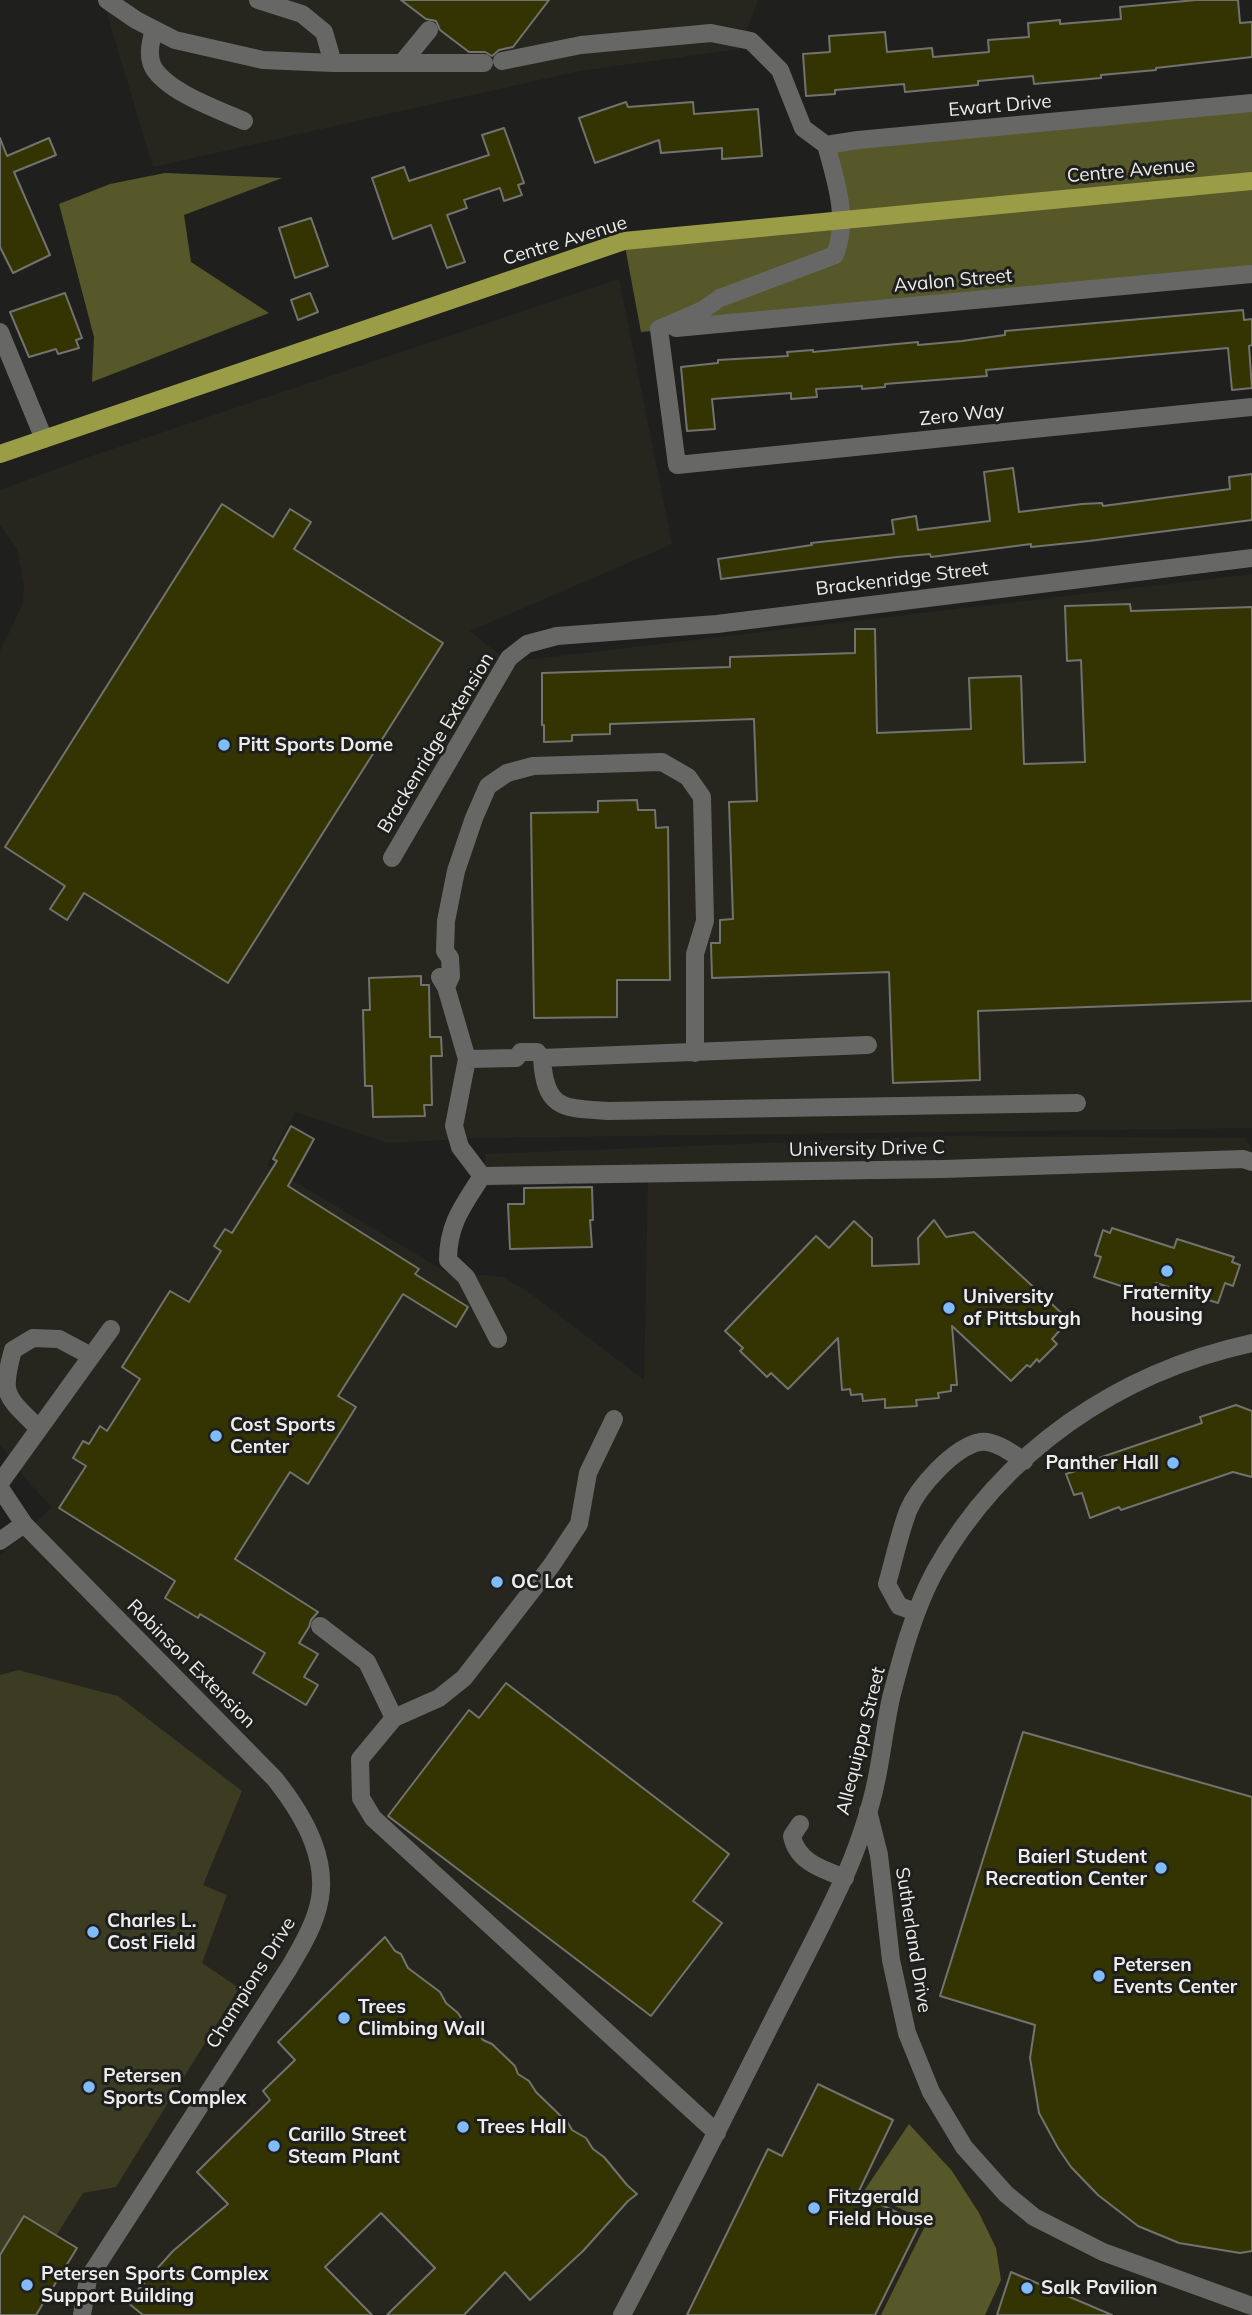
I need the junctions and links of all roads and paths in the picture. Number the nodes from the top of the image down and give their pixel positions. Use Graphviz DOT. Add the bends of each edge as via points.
graph roads {
  1 [pos="107,0"];
  2 [pos="258,0"];
  3 [pos="154,29"];
  4 [pos="429,30"];
  5 [pos="502,61"];
  6 [pos="333,63"];
  7 [pos="402,63"];
  8 [pos="484,63"];
  9 [pos="1252,103"];
  10 [pos="244,121"];
  11 [pos="826,145"];
  12 [pos="1252,181"];
  13 [pos="842,219"];
  14 [pos="1252,274"];
  15 [pos="659,329"];
  16 [pos="0,332"];
  17 [pos="1252,407"];
  18 [pos="44,439"];
  19 [pos="0,454"];
  20 [pos="1252,558"];
  21 [pos="557,636"];
  22 [pos="392,858"];
  23 [pos="868,1045"];
  24 [pos="695,1054"];
  25 [pos="542,1058"];
  26 [pos="467,1059"];
  27 [pos="1077,1103"];
  28 [pos="1252,1162"];
  29 [pos="482,1176"];
  30 [pos="111,1329"];
  31 [pos="498,1339"];
  32 [pos="1252,1343"];
  33 [pos="91,1356"];
  34 [pos="614,1419"];
  35 [pos="39,1429"];
  36 [pos="1024,1461"];
  37 [pos="0,1482"];
  38 [pos="0,1488"];
  39 [pos="24,1524"];
  40 [pos="0,1541"];
  41 [pos="916,1612"];
  42 [pos="320,1626"];
  43 [pos="394,1718"];
  44 [pos="868,1811"];
  45 [pos="800,1824"];
  46 [pos="845,1878"];
  47 [pos="322,1886"];
  48 [pos="717,2133"];
  49 [pos="1252,2306"];
  50 [pos="82,2315"];
  51 [pos="622,2315"];
  1 -- 3 [label="street"];
  2 -- 6 [label="street" via="302,14 324,32"];
  3 -- 6 [label="street" via="175,40 263,60"];
  3 -- 10 [label="street" via="149,51 153,67 168,83"];
  4 -- 7 [label="street"];
  5 -- 11 [label="street" via="581,46 712,33 751,41 780,70 803,128"];
  6 -- 7 [label="street"];
  7 -- 8 [label="street"];
  9 -- 11 [label="street, Ewart Drive"];
  11 -- 13 [label="street"];
  12 -- 13 [label="main road, Centre Avenue"];
  13 -- 15 [label="street" via="835,255 720,298"];
  13 -- 18 [label="main road, Centre Avenue" via="624,241"];
  14 -- 15 [label="street, Avalon Street"];
  15 -- 17 [label="street, Zero Way" via="677,465"];
  16 -- 18 [label="street"];
  18 -- 19 [label="main road, Centre Avenue"];
  20 -- 21 [label="street, Brackenridge Street" via="716,624"];
  21 -- 22 [label="street, Brackenridge Extension" via="527,644 509,658"];
  23 -- 24 [label="street"];
  24 -- 25 [label="street"];
  24 -- 26 [label="street" via="695,954 705,921 702,797 688,776 662,762 533,766 507,773 488,786 456,871 446,921 445,951 452,976 446,987"];
  25 -- 26 [label="street" via="538,1065 520,1065 516,1058"];
  25 -- 27 [label="street" via="552,1099 570,1108"];
  26 -- 29 [label="street" via="454,1126 460,1147"];
  28 -- 29 [label="street, University Drive C"];
  29 -- 31 [label="street" via="453,1223 449,1260 466,1277"];
  30 -- 33 [label="street"];
  32 -- 36 [label="street, Allequippa Street" via="1185,1361 1136,1381 1064,1426"];
  33 -- 35 [label="street"];
  33 -- 35 [label="street" via="59,1339 33,1338 13,1350 4,1382 11,1400"];
  34 -- 43 [label="street" via="588,1473 579,1524 551,1566 464,1678 439,1698"];
  35 -- 37 [label="street"];
  36 -- 41 [label="street, Allequippa Street" via="971,1518 935,1572"];
  36 -- 41 [label="street" via="1005,1448 982,1441 956,1451 915,1500 887,1584 899,1606"];
  38 -- 39 [label="street, Robinson Extension"];
  39 -- 40 [label="street"];
  39 -- 47 [label="street, Robinson Extension" via="275,1779 298,1809 312,1838"];
  41 -- 44 [label="street, Allequippa Street" via="891,1698"];
  42 -- 43 [label="street" via="367,1662"];
  43 -- 48 [label="street" via="360,1759 362,1798 373,1818"];
  44 -- 46 [label="street, Allequippa Street"];
  44 -- 49 [label="street, Sutherland Drive" via="907,2033 931,2092 964,2147 1006,2194 1034,2217 1103,2252"];
  45 -- 46 [label="street" via="792,1836 795,1849 816,1867"];
  46 -- 48 [label="street, Allequippa Street"];
  47 -- 50 [label="street, Champions Drive" via="317,1913 289,1968 88,2279"];
  48 -- 51 [label="street, Allequippa Street"];
}
